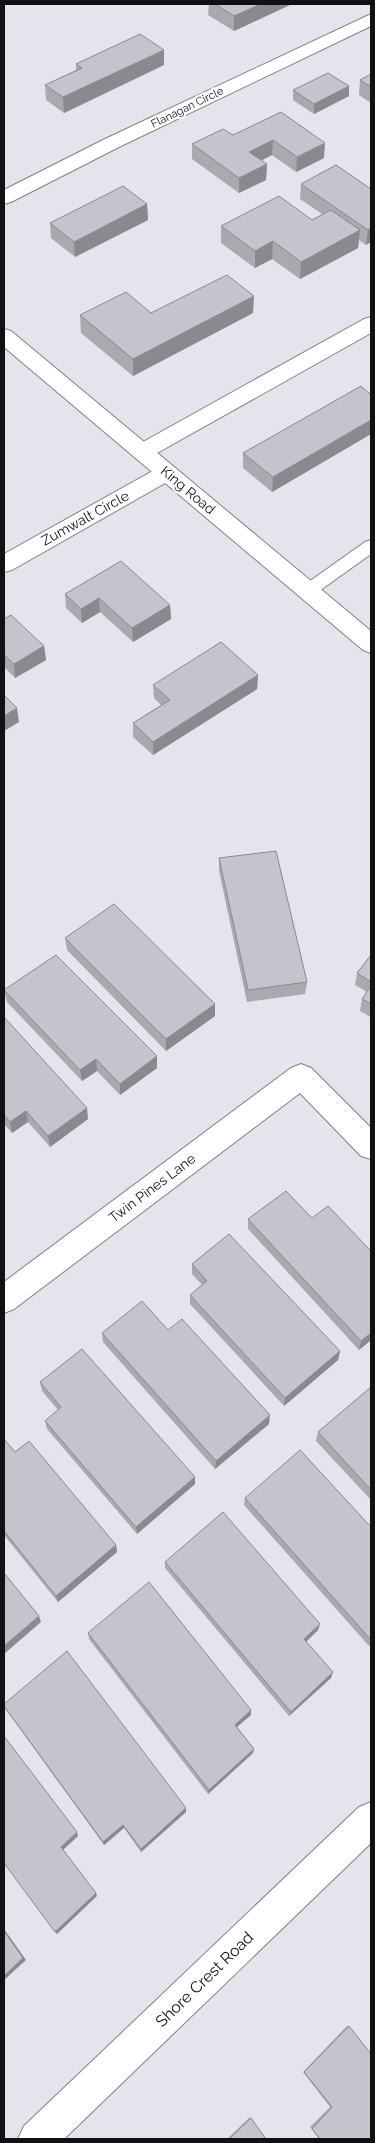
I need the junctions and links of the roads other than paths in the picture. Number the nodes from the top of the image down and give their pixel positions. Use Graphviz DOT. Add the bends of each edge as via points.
graph roads {
  1 [pos="371,19"];
  2 [pos="4,198"];
  3 [pos="371,324"];
  4 [pos="4,336"];
  5 [pos="142,452"];
  6 [pos="166,472"];
  7 [pos="371,546"];
  8 [pos="4,564"];
  9 [pos="308,590"];
  10 [pos="371,644"];
  11 [pos="371,1147"];
  12 [pos="4,1300"];
  13 [pos="371,1819"];
  14 [pos="37,2139"];
  1 -- 2 [label="street, Flanagan Circle"];
  3 -- 5 [label="street"];
  4 -- 5 [label="street, King Road"];
  5 -- 6 [label="street, King Road"];
  6 -- 8 [label="street, Zumwalt Circle"];
  6 -- 9 [label="street, King Road"];
  7 -- 9 [label="lane"];
  9 -- 10 [label="street, King Road"];
  11 -- 12 [label="street, Twin Pines Lane" via="301,1076"];
  13 -- 14 [label="street, Shore Crest Road"];
}
